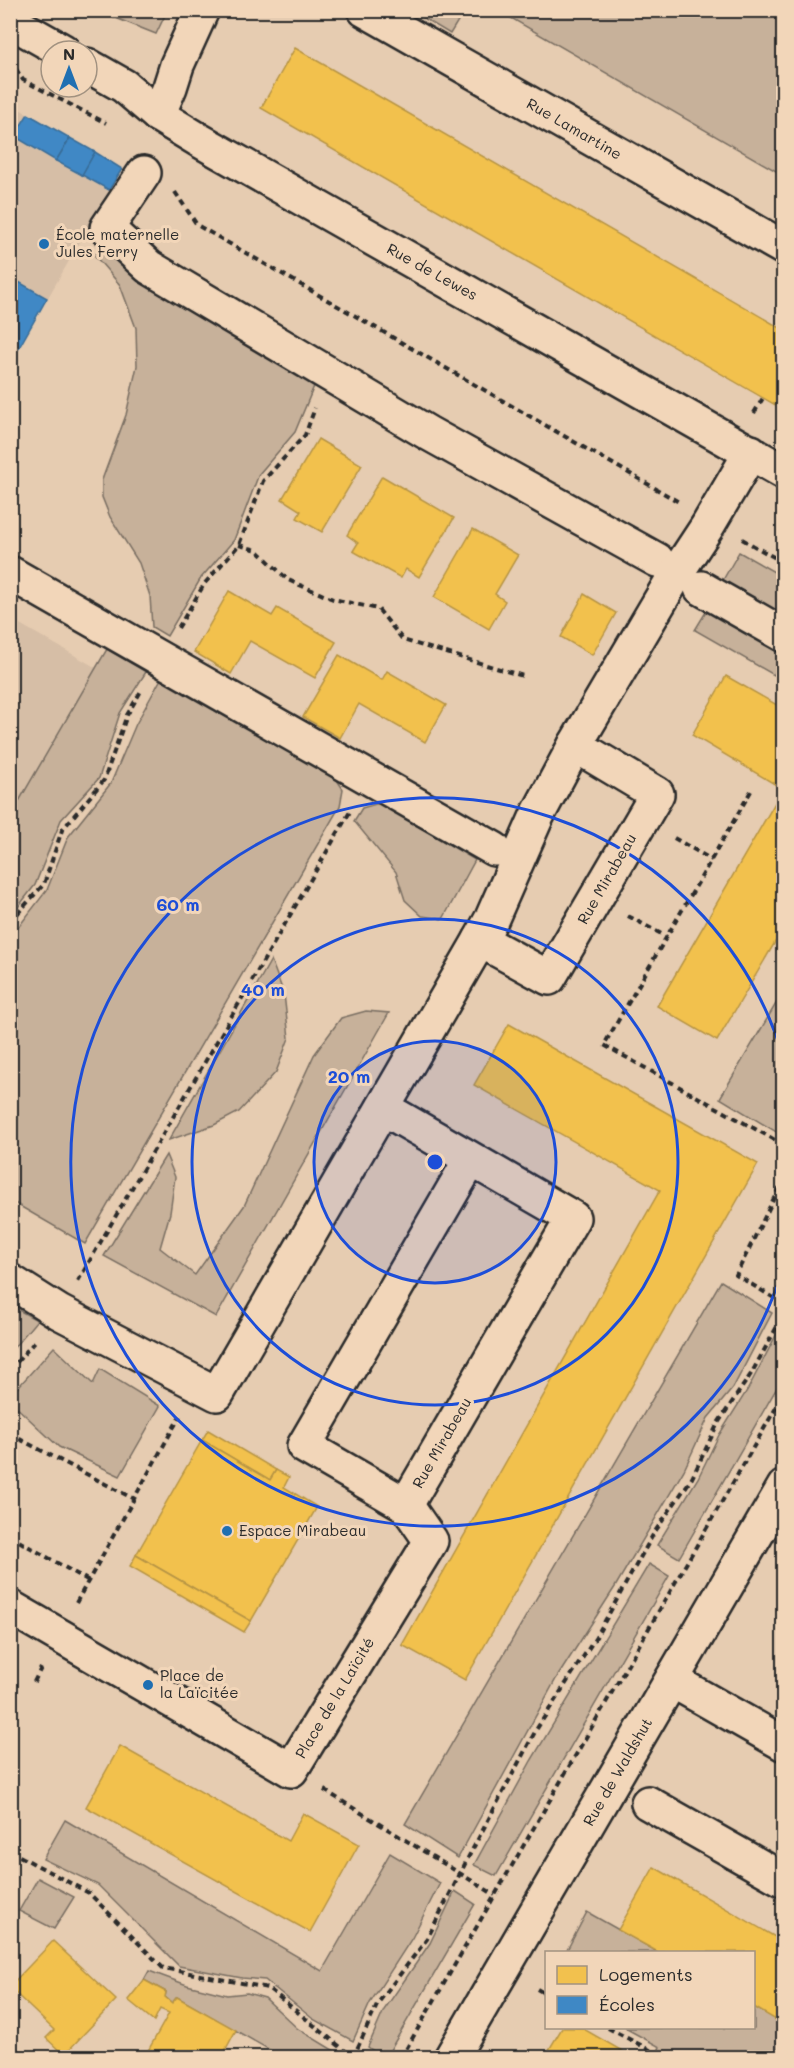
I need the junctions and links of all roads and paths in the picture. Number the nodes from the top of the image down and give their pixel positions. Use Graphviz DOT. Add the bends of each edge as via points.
graph roads {
  1 [pos="202,10"];
  2 [pos="365,10"];
  3 [pos="10,21"];
  4 [pos="42,39"];
  5 [pos="10,65"];
  6 [pos="99,72"];
  7 [pos="158,115"];
  8 [pos="113,127"];
  9 [pos="144,173"];
  10 [pos="173,189"];
  11 [pos="783,248"];
  12 [pos="751,452"];
  13 [pos="783,472"];
  14 [pos="711,520"];
  15 [pos="239,544"];
  16 [pos="657,560"];
  17 [pos="783,563"];
  18 [pos="10,573"];
  19 [pos="701,588"];
  20 [pos="783,635"];
  21 [pos="523,676"];
  22 [pos="575,745"];
  23 [pos="369,778"];
  24 [pos="752,792"];
  25 [pos="494,849"];
  26 [pos="480,940"];
  27 [pos="383,1108"];
  28 [pos="783,1145"];
  29 [pos="471,1159"];
  30 [pos="783,1178"];
  31 [pos="10,1281"];
  32 [pos="783,1304"];
  33 [pos="60,1312"];
  34 [pos="783,1314"];
  35 [pos="38,1337"];
  36 [pos="10,1370"];
  37 [pos="783,1394"];
  38 [pos="184,1409"];
  39 [pos="10,1434"];
  40 [pos="783,1487"];
  41 [pos="134,1499"];
  42 [pos="406,1505"];
  43 [pos="10,1536"];
  44 [pos="89,1581"];
  45 [pos="10,1607"];
  46 [pos="59,1635"];
  47 [pos="673,1678"];
  48 [pos="783,1744"];
  49 [pos="291,1770"];
  50 [pos="648,1803"];
  51 [pos="10,1851"];
  52 [pos="460,1874"];
  53 [pos="783,1880"];
  54 [pos="495,1895"];
  55 [pos="537,1989"];
  56 [pos="545,1993"];
  57 [pos="610,2029"];
  58 [pos="354,2057"];
  59 [pos="401,2058"];
  60 [pos="451,2058"];
  61 [pos="648,2058"];
  1 -- 7 [label="street"];
  2 -- 11 [label="street, Rue Lamartine"];
  3 -- 4 [label="street"];
  5 -- 8 [label="path" via="23,80"];
  6 -- 7 [label="street, Rue de Lewes" via="124,86"];
  7 -- 12 [label="street, Rue de Lewes"];
  9 -- 16 [label="street" via="107,228 149,267 428,433"];
  10 -- 14 [label="path" via="197,225"];
  12 -- 13 [label="street, Rue de Lewes"];
  12 -- 14 [label="street"];
  14 -- 17 [label="path"];
  14 -- 22 [label="street"];
  15 -- 21 [label="path" via="257,550 288,580 333,599 378,609 403,640"];
  18 -- 23 [label="street"];
  19 -- 20 [label="street"];
  22 -- 26 [label="street" via="537,816"];
  22 -- 26 [label="street, Rue Mirabeau" via="657,794 549,978"];
  23 -- 25 [label="street"];
  23 -- 33 [label="path"];
  24 -- 28 [label="path" via="604,1044"];
  26 -- 27 [label="street"];
  27 -- 29 [label="street, Rue Mirabeau"];
  27 -- 33 [label="street" via="218,1394"];
  29 -- 42 [label="street, Rue Mirabeau" via="573,1218"];
  29 -- 42 [label="street, Rue Mirabeau" via="304,1446"];
  30 -- 32 [label="path" via="736,1275"];
  31 -- 33 [label="street"];
  34 -- 52 [label="path" via="751,1374 718,1423 692,1478 654,1533 596,1637 536,1730"];
  35 -- 36 [label="path"];
  37 -- 54 [label="path"];
  38 -- 41 [label="path"];
  39 -- 41 [label="path"];
  40 -- 47 [label="street, Rue de Waldshut"];
  41 -- 44 [label="path"];
  42 -- 49 [label="street, Place de la Laïcité" via="431,1541"];
  43 -- 44 [label="path"];
  44 -- 46 [label="path"];
  45 -- 46 [label="street, Place de la Laïcité"];
  46 -- 49 [label="street, Place de la Laïcité"];
  47 -- 48 [label="street"];
  47 -- 60 [label="street, Rue de Waldshut"];
  49 -- 52 [label="path"];
  50 -- 53 [label="street"];
  51 -- 58 [label="path" via="89,1893 163,1968 268,1989"];
  52 -- 54 [label="path"];
  52 -- 58 [label="path" via="427,1939 378,2003"];
  54 -- 59 [label="path"];
  55 -- 56 [label="path"];
  57 -- 61 [label="path" via="652,2051"];
}
